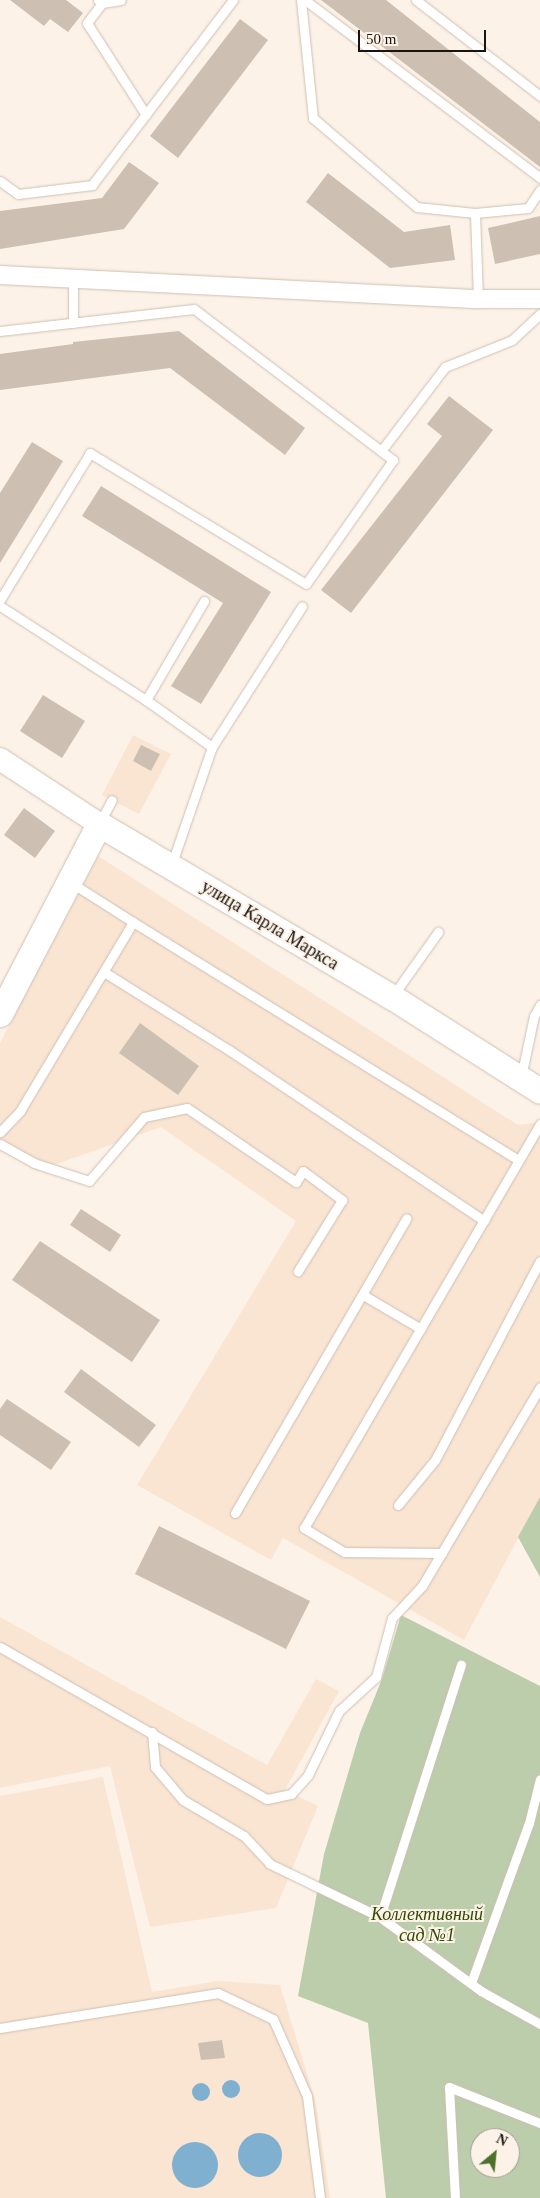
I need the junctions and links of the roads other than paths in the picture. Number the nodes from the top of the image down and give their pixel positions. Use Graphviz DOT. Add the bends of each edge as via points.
graph roads {
  1 [pos="121,0"];
  2 [pos="233,0"];
  3 [pos="301,0"];
  4 [pos="305,0"];
  5 [pos="416,0"];
  6 [pos="100,2"];
  7 [pos="540,96"];
  8 [pos="146,115"];
  9 [pos="540,178"];
  10 [pos="0,181"];
  11 [pos="540,190"];
  12 [pos="475,213"];
  13 [pos="0,275"];
  14 [pos="73,278"];
  15 [pos="540,299"];
  16 [pos="478,300"];
  17 [pos="540,314"];
  18 [pos="73,323"];
  19 [pos="0,331"];
  20 [pos="381,451"];
  21 [pos="0,600"];
  22 [pos="204,601"];
  23 [pos="0,606"];
  24 [pos="302,606"];
  25 [pos="146,700"];
  26 [pos="212,747"];
  27 [pos="0,759"];
  28 [pos="112,800"];
  29 [pos="99,824"];
  30 [pos="171,866"];
  31 [pos="69,882"];
  32 [pos="133,922"];
  33 [pos="438,932"];
  34 [pos="104,972"];
  35 [pos="392,997"];
  36 [pos="540,1005"];
  37 [pos="0,1014"];
  38 [pos="530,1085"];
  39 [pos="540,1124"];
  40 [pos="0,1132"];
  41 [pos="0,1144"];
  42 [pos="519,1160"];
  43 [pos="406,1218"];
  44 [pos="484,1221"];
  45 [pos="540,1261"];
  46 [pos="298,1271"];
  47 [pos="363,1295"];
  48 [pos="421,1329"];
  49 [pos="540,1387"];
  50 [pos="398,1505"];
  51 [pos="235,1513"];
  52 [pos="442,1553"];
  53 [pos="0,1647"];
  54 [pos="461,1665"];
  55 [pos="152,1732"];
  56 [pos="540,1779"];
  57 [pos="380,1917"];
  58 [pos="471,1983"];
  59 [pos="540,2024"];
  60 [pos="0,2028"];
  61 [pos="540,2123"];
  62 [pos="320,2198"];
  63 [pos="455,2198"];
  1 -- 6 [label="lane"];
  2 -- 8 [label="lane"];
  3 -- 12 [label="lane" via="313,118 417,207"];
  4 -- 9 [label="lane"];
  5 -- 7 [label="lane"];
  6 -- 8 [label="lane" via="87,23"];
  8 -- 10 [label="lane" via="92,185 18,194"];
  11 -- 12 [label="lane" via="528,208"];
  12 -- 16 [label="lane"];
  13 -- 14 [label="street"];
  14 -- 16 [label="street"];
  14 -- 18 [label="lane"];
  15 -- 16 [label="street"];
  17 -- 20 [label="lane" via="512,340 445,367"];
  18 -- 19 [label="lane"];
  18 -- 20 [label="lane" via="194,308"];
  20 -- 21 [label="lane" via="392,460 306,584 90,453"];
  22 -- 25 [label="lane"];
  23 -- 25 [label="lane"];
  24 -- 26 [label="lane"];
  25 -- 26 [label="lane"];
  26 -- 30 [label="lane"];
  27 -- 29 [label="street, улица Карла Маркса"];
  28 -- 29 [label="lane"];
  29 -- 30 [label="main road, улица Карла Маркса"];
  29 -- 31 [label="main road"];
  30 -- 35 [label="main road, улица Карла Маркса"];
  31 -- 32 [label="lane"];
  31 -- 37 [label="main road"];
  32 -- 34 [label="lane"];
  32 -- 42 [label="lane"];
  33 -- 35 [label="lane"];
  34 -- 40 [label="lane" via="20,1111"];
  34 -- 44 [label="lane" via="229,1050"];
  35 -- 38 [label="main road, улица Карла Маркса"];
  36 -- 38 [label="lane" via="534,1016"];
  39 -- 42 [label="lane"];
  41 -- 46 [label="lane" via="34,1163 89,1181 144,1117 187,1108 296,1182 303,1171 342,1200"];
  42 -- 44 [label="lane"];
  43 -- 47 [label="lane"];
  44 -- 48 [label="lane"];
  45 -- 50 [label="lane" via="435,1460"];
  47 -- 48 [label="lane"];
  47 -- 51 [label="lane"];
  48 -- 52 [label="lane" via="304,1528 344,1552"];
  49 -- 52 [label="lane"];
  52 -- 55 [label="lane" via="422,1586 392,1618 376,1677 339,1711 308,1775 291,1794 267,1799"];
  53 -- 55 [label="lane"];
  54 -- 57 [label="lane"];
  55 -- 57 [label="lane" via="155,1767 183,1800 244,1836 270,1864"];
  56 -- 58 [label="lane" via="529,1823"];
  57 -- 58 [label="lane"];
  58 -- 59 [label="lane"];
  60 -- 62 [label="lane" via="218,1993 273,2019 307,2096"];
  61 -- 63 [label="lane" via="449,2087"];
}
